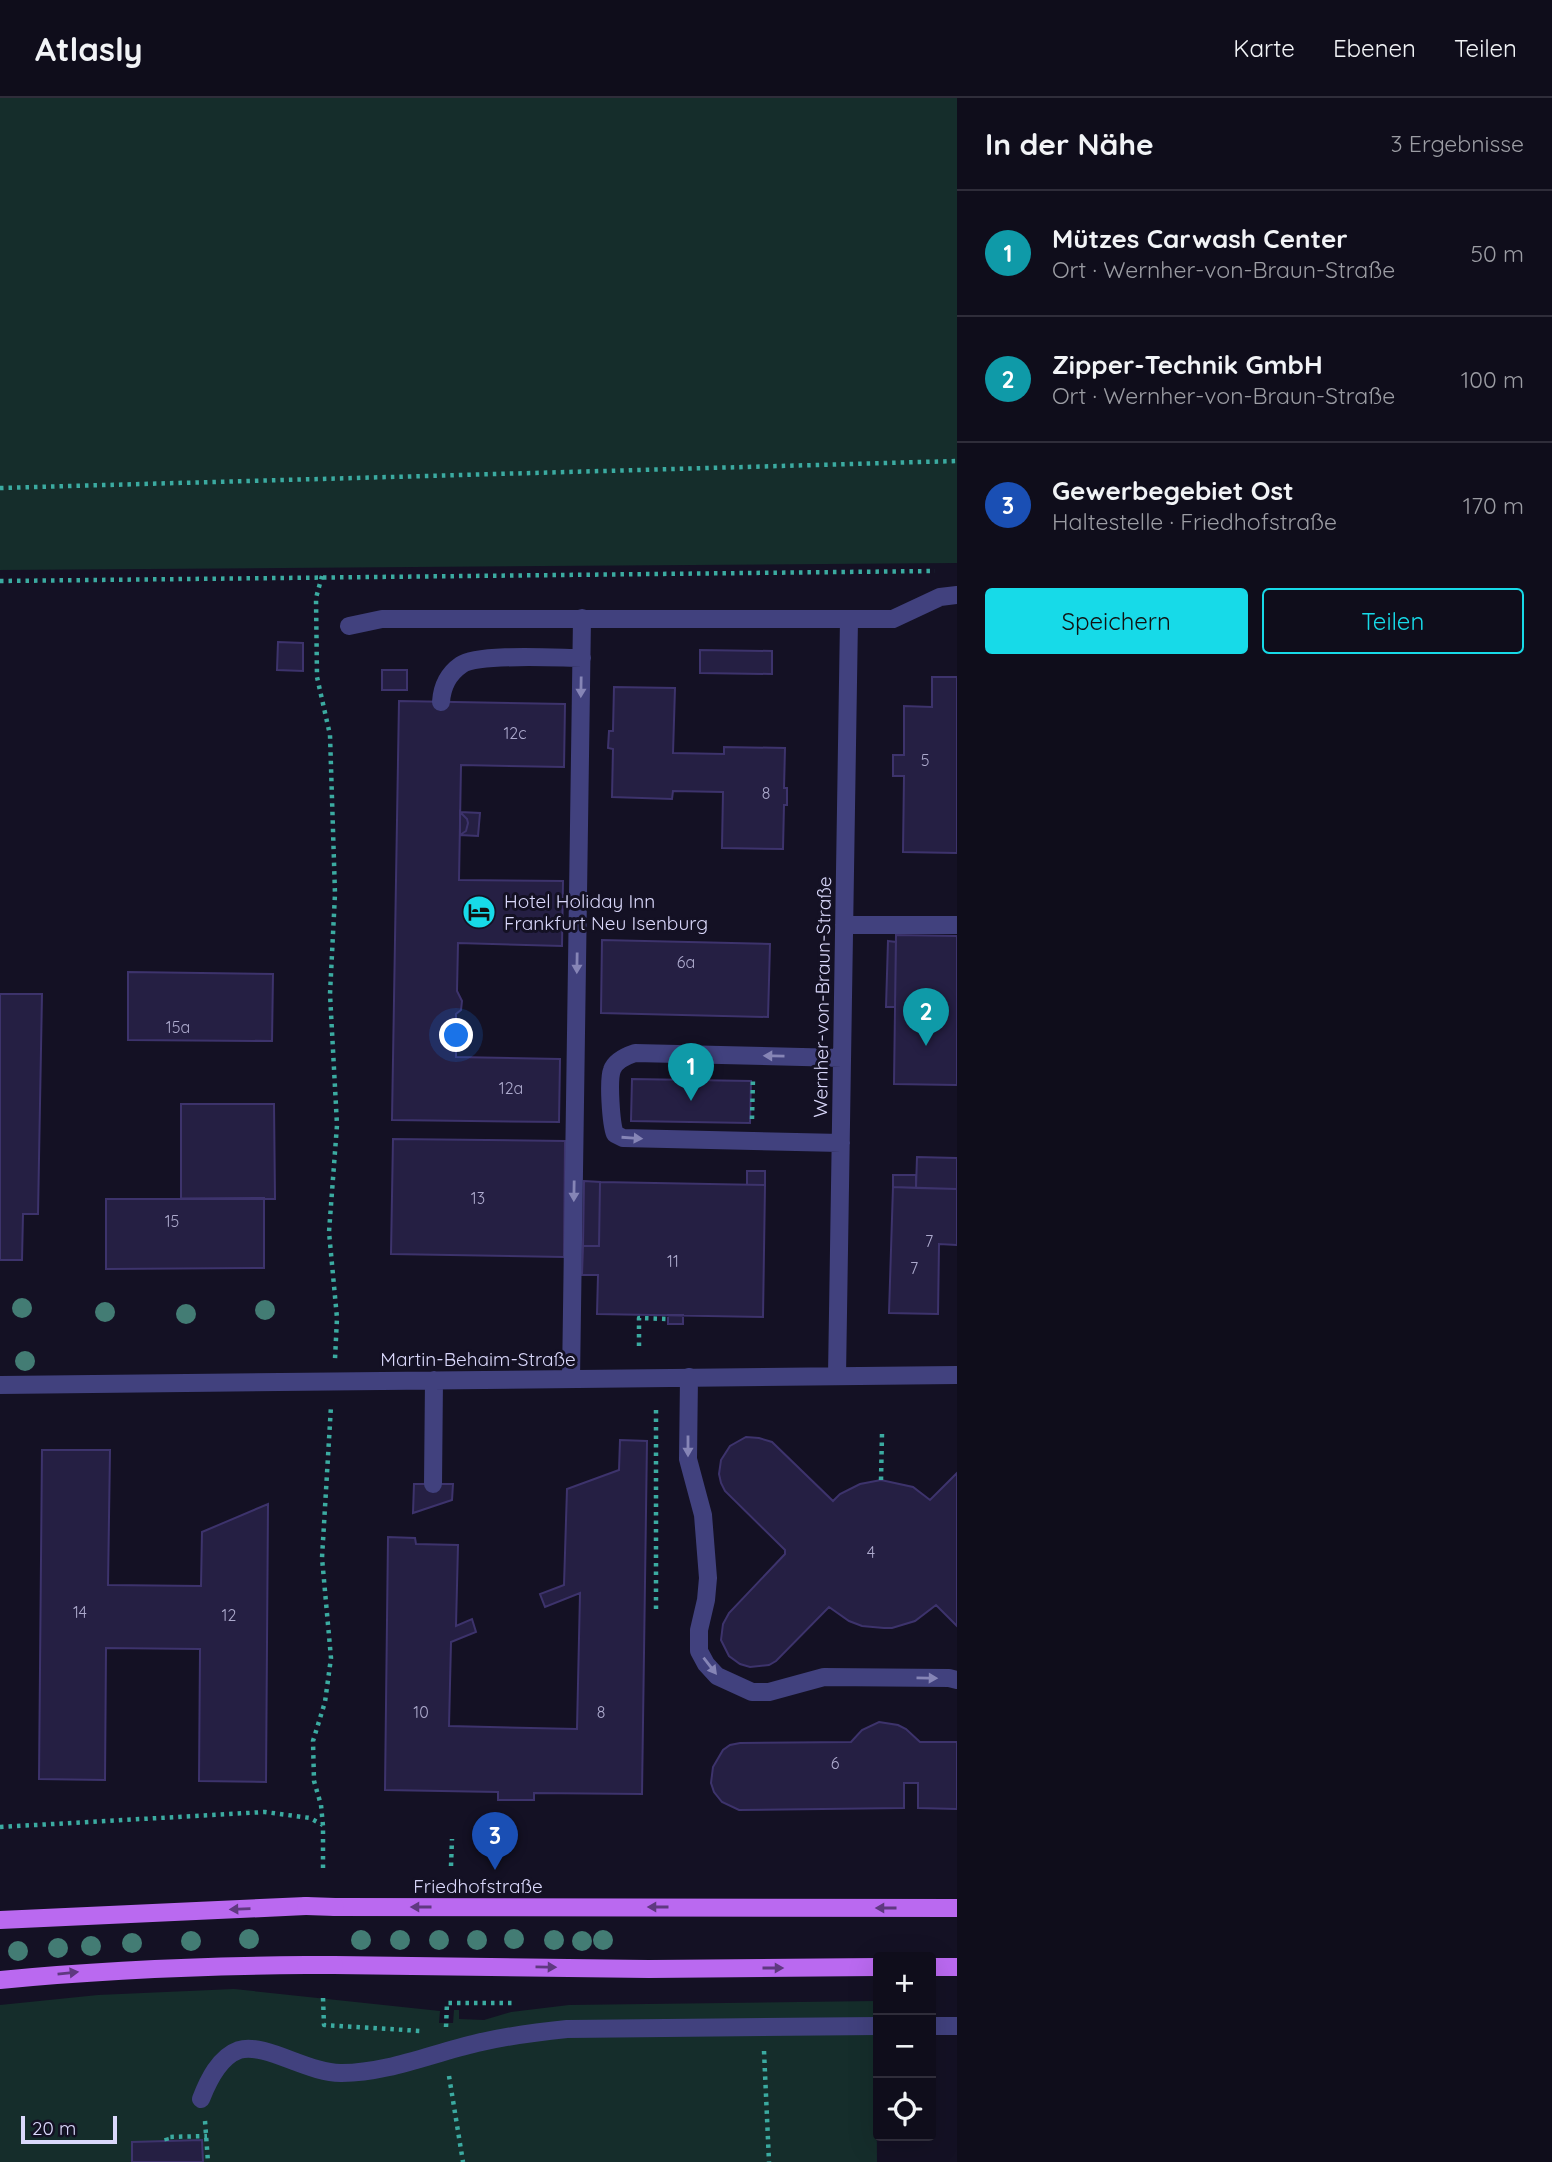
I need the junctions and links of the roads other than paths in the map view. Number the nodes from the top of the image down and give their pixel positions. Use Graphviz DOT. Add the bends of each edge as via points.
graph roads {
  1 [pos="957,595"];
  2 [pos="582,618"];
  3 [pos="849,619"];
  4 [pos="349,626"];
  5 [pos="582,658"];
  6 [pos="440,702"];
  7 [pos="844,925"];
  8 [pos="957,925"];
  9 [pos="842,1058"];
  10 [pos="841,1143"];
  11 [pos="957,1375"];
  12 [pos="837,1376"];
  13 [pos="689,1377"];
  14 [pos="571,1379"];
  15 [pos="434,1380"];
  16 [pos="0,1385"];
  17 [pos="433,1484"];
  18 [pos="957,1680"];
  19 [pos="957,1908"];
  20 [pos="0,1920"];
  21 [pos="873,1967"];
  22 [pos="936,1967"];
  23 [pos="957,1967"];
  24 [pos="0,1980"];
  25 [pos="873,2026"];
  26 [pos="936,2026"];
  27 [pos="957,2026"];
  28 [pos="201,2099"];
  1 -- 3 [label="street" via="940,597 893,619"];
  2 -- 3 [label="street"];
  2 -- 4 [label="street" via="382,619"];
  2 -- 5 [label="street"];
  3 -- 7 [label="street, Wernher-von-Braun-Straße"];
  5 -- 6 [label="street" via="499,657 463,663 446,680"];
  5 -- 14 [label="street, one-way"];
  7 -- 8 [label="street"];
  7 -- 9 [label="street, Wernher-von-Braun-Straße"];
  9 -- 10 [label="street, Wernher-von-Braun-Straße"];
  9 -- 10 [label="street, one-way" via="635,1053 623,1057 612,1070 610,1123 623,1138"];
  10 -- 12 [label="street, Wernher-von-Braun-Straße"];
  11 -- 12 [label="street, Martin-Behaim-Straße"];
  12 -- 13 [label="street, Martin-Behaim-Straße"];
  13 -- 14 [label="street, Martin-Behaim-Straße"];
  13 -- 18 [label="street, one-way" via="688,1459 704,1515 708,1578 699,1630 699,1650 706,1664 717,1676 751,1692 769,1692 824,1677"];
  14 -- 15 [label="street, Martin-Behaim-Straße"];
  15 -- 16 [label="street, Martin-Behaim-Straße"];
  15 -- 17 [label="street"];
  19 -- 20 [label="main road, Friedhofstraße, one-way, bridge" via="306,1906"];
  24 -- 21 [label="main road, one-way, bridge" via="225,1965"];
  22 -- 23 [label="main road"];
  25 -- 28 [label="street" via="567,2029 516,2035 344,2073 312,2069 253,2048 227,2057 207,2081"];
  26 -- 27 [label="street"];
}
